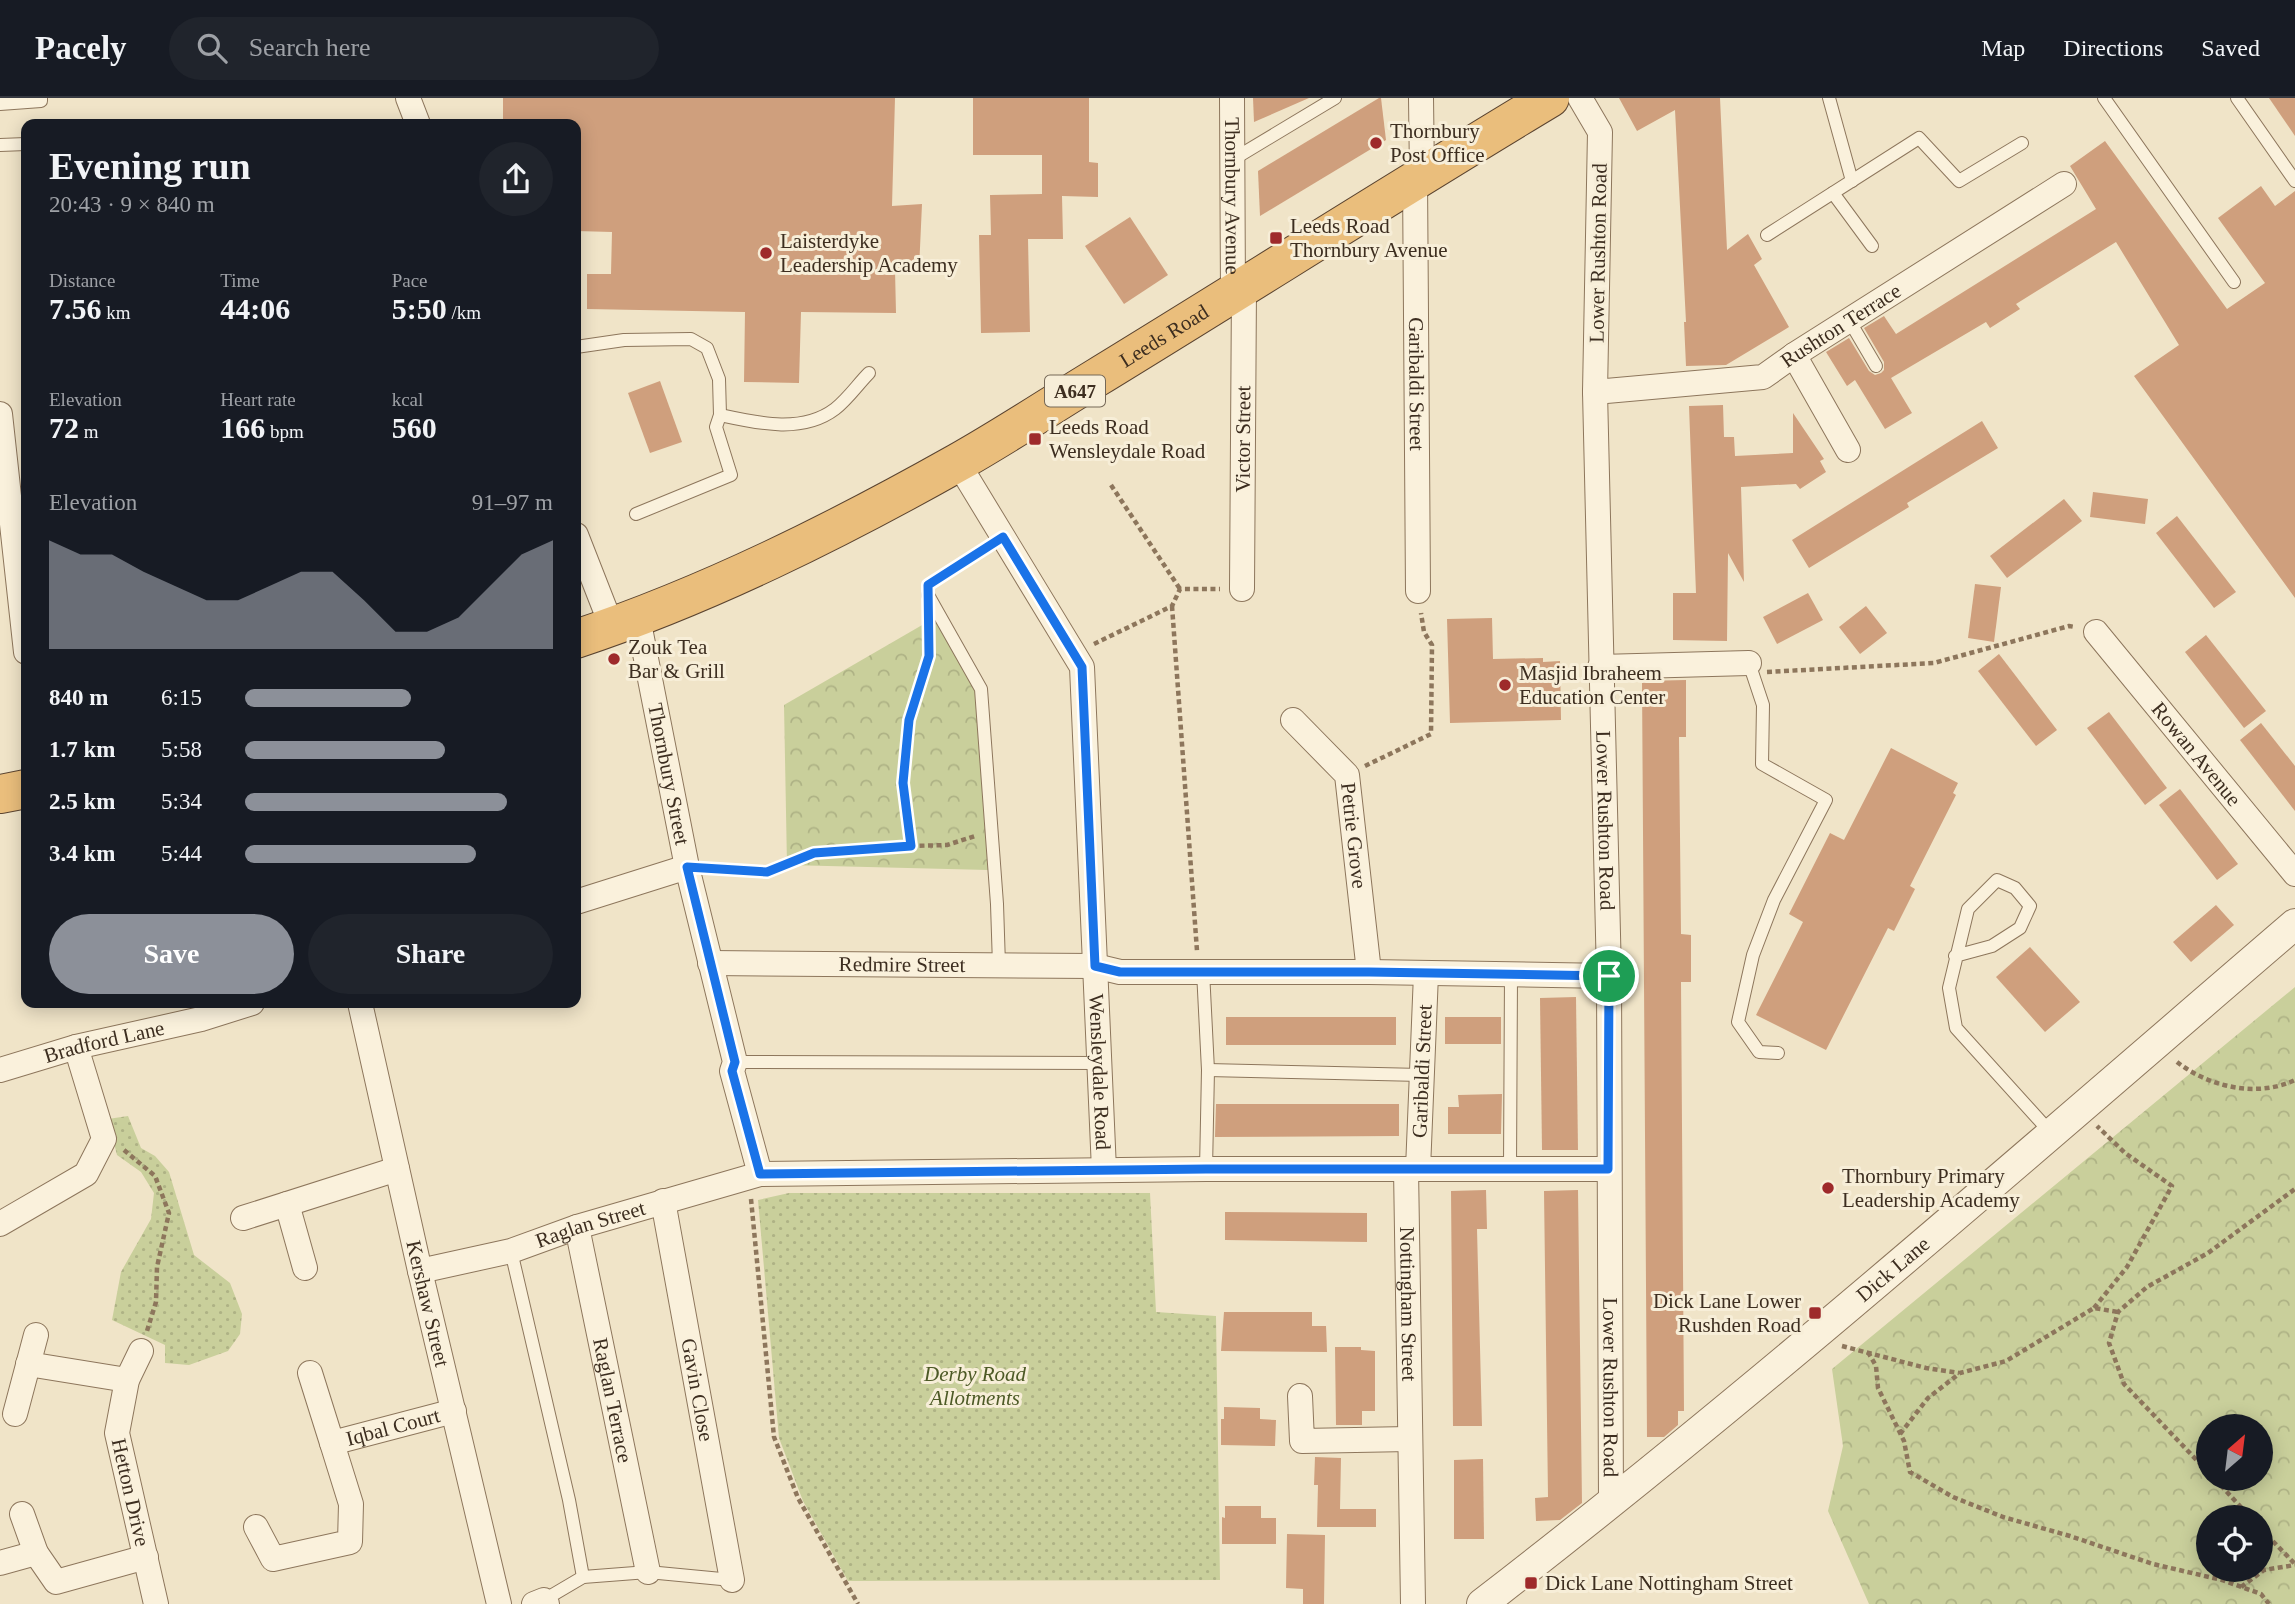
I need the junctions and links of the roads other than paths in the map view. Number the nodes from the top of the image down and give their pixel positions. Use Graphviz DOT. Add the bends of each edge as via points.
graph roads {
  1 [pos="41,98"];
  2 [pos="408,98"];
  3 [pos="1232,98"];
  4 [pos="1421,98"];
  5 [pos="1550,98"];
  6 [pos="1580,98"];
  7 [pos="1829,98"];
  8 [pos="2104,98"];
  9 [pos="2237,98"];
  10 [pos="1333,99"];
  11 [pos="0,104"];
  12 [pos="416,119"];
  13 [pos="2022,143"];
  14 [pos="21,144"];
  15 [pos="0,145"];
  16 [pos="1232,160"];
  17 [pos="1418,177"];
  18 [pos="1852,181"];
  19 [pos="2295,181"];
  20 [pos="2064,184"];
  21 [pos="1833,193"];
  22 [pos="1767,235"];
  23 [pos="1872,246"];
  24 [pos="2234,282"];
  25 [pos="1238,291"];
  26 [pos="1849,320"];
  27 [pos="581,346"];
  28 [pos="1794,355"];
  29 [pos="1876,366"];
  30 [pos="869,373"];
  31 [pos="1595,391"];
  32 [pos="0,414"];
  33 [pos="720,415"];
  34 [pos="1849,450"];
  35 [pos="958,463"];
  36 [pos="636,514"];
  37 [pos="581,543"];
  38 [pos="1242,589"];
  39 [pos="1418,591"];
  40 [pos="928,595"];
  41 [pos="21,606"];
  42 [pos="625,622"];
  43 [pos="2096,632"];
  44 [pos="581,637"];
  45 [pos="1749,663"];
  46 [pos="1600,667"];
  47 [pos="1293,720"];
  48 [pos="21,790"];
  49 [pos="0,794"];
  50 [pos="687,867"];
  51 [pos="2295,874"];
  52 [pos="581,900"];
  53 [pos="2295,924"];
  54 [pos="1955,956"];
  55 [pos="710,963"];
  56 [pos="999,965"];
  57 [pos="1095,966"];
  58 [pos="1201,971"];
  59 [pos="1369,972"];
  60 [pos="1426,974"];
  61 [pos="1511,975"];
  62 [pos="1609,976"];
  63 [pos="219,1008"];
  64 [pos="361,1008"];
  65 [pos="199,1011"];
  66 [pos="76,1047"];
  67 [pos="1778,1053"];
  68 [pos="735,1062"];
  69 [pos="1099,1063"];
  70 [pos="0,1070"];
  71 [pos="1208,1070"];
  72 [pos="1421,1075"];
  73 [pos="2051,1133"];
  74 [pos="397,1169"];
  75 [pos="1206,1169"];
  76 [pos="1412,1169"];
  77 [pos="1510,1169"];
  78 [pos="1608,1169"];
  79 [pos="1104,1170"];
  80 [pos="755,1176"];
  81 [pos="663,1201"];
  82 [pos="287,1204"];
  83 [pos="243,1218"];
  84 [pos="0,1224"];
  85 [pos="577,1227"];
  86 [pos="511,1251"];
  87 [pos="305,1268"];
  88 [pos="420,1271"];
  89 [pos="36,1335"];
  90 [pos="141,1351"];
  91 [pos="28,1364"];
  92 [pos="310,1373"];
  93 [pos="127,1380"];
  94 [pos="1300,1396"];
  95 [pos="454,1411"];
  96 [pos="15,1414"];
  97 [pos="1409,1439"];
  98 [pos="332,1443"];
  99 [pos="1611,1504"];
  100 [pos="22,1514"];
  101 [pos="256,1527"];
  102 [pos="36,1553"];
  103 [pos="146,1558"];
  104 [pos="0,1563"];
  105 [pos="648,1572"];
  106 [pos="583,1577"];
  107 [pos="732,1580"];
  108 [pos="542,1603"];
  109 [pos="156,1604"];
  110 [pos="499,1604"];
  111 [pos="1413,1604"];
  112 [pos="1482,1604"];
  1 -- 11 [label="lane"];
  2 -- 12 [label="street"];
  3 -- 16 [label="street, Thornbury Avenue"];
  4 -- 17 [label="street, Garibaldi Street"];
  5 -- 17 [label="highway, Leeds Road / A647"];
  6 -- 31 [label="street, Lower Rushton Road" via="1600,132"];
  7 -- 18 [label="lane"];
  8 -- 24 [label="lane"];
  9 -- 19 [label="lane"];
  10 -- 16 [label="lane"];
  13 -- 18 [label="lane" via="1959,181 1919,138"];
  14 -- 15 [label="lane"];
  16 -- 25 [label="street, Thornbury Avenue"];
  17 -- 25 [label="highway, Leeds Road / A647"];
  17 -- 39 [label="street, Garibaldi Street"];
  18 -- 21 [label="lane"];
  20 -- 26 [label="street, Rushton Terrace"];
  21 -- 22 [label="lane"];
  21 -- 23 [label="lane"];
  25 -- 35 [label="highway, Leeds Road / A647"];
  25 -- 38 [label="street, Victor Street"];
  26 -- 28 [label="street, Rushton Terrace"];
  26 -- 29 [label="lane"];
  27 -- 33 [label="lane" via="691,339 707,348 719,379"];
  28 -- 31 [label="street, Rushton Terrace" via="1763,377"];
  28 -- 34 [label="street"];
  30 -- 33 [label="lane" via="836,408 812,422 754,423"];
  31 -- 46 [label="street, Lower Rushton Road"];
  32 -- 41 [label="street"];
  33 -- 36 [label="lane" via="716,427 731,475"];
  35 -- 42 [label="highway, Leeds Road / A647" via="830,531"];
  35 -- 57 [label="street, Wensleydale Road" via="1082,667"];
  37 -- 42 [label="street, Thornbury Street"];
  40 -- 56 [label="lane" via="981,690"];
  42 -- 44 [label="highway, Leeds Road / A647"];
  42 -- 50 [label="street, Thornbury Street"];
  43 -- 51 [label="street, Rowan Avenue"];
  45 -- 46 [label="street"];
  45 -- 67 [label="lane" via="1763,705 1762,764 1826,800 1774,901 1753,955 1738,1022 1759,1052"];
  46 -- 62 [label="street, Lower Rushton Road"];
  47 -- 59 [label="street, Petrie Grove" via="1347,775"];
  48 -- 49 [label="highway"];
  50 -- 52 [label="street"];
  50 -- 55 [label="street, Thornbury Street"];
  53 -- 73 [label="street, Dick Lane"];
  54 -- 54 [label="lane" via="1968,909 1997,880 2015,888 2030,906 2020,928 1992,946"];
  54 -- 73 [label="lane" via="1949,988 1956,1028"];
  55 -- 56 [label="street, Redmire Street"];
  55 -- 68 [label="street, Thornbury Street"];
  56 -- 57 [label="street, Redmire Street"];
  57 -- 58 [label="street, Redmire Street" via="1120,972"];
  57 -- 69 [label="street, Wensleydale Road"];
  58 -- 59 [label="street, Redmire Street"];
  58 -- 71 [label="lane"];
  59 -- 60 [label="street, Redmire Street"];
  60 -- 61 [label="street, Redmire Street"];
  60 -- 72 [label="street, Garibaldi Street"];
  61 -- 62 [label="street, Redmire Street"];
  61 -- 77 [label="lane"];
  62 -- 78 [label="street, Lower Rushton Road"];
  63 -- 65 [label="street, Bradford Lane"];
  64 -- 74 [label="street, Kershaw Street"];
  65 -- 66 [label="street, Bradford Lane"];
  66 -- 70 [label="street, Bradford Lane"];
  66 -- 84 [label="street" via="104,1139 86,1174"];
  68 -- 69 [label="lane"];
  68 -- 80 [label="street, Thornbury Street" via="732,1071"];
  69 -- 79 [label="street, Wensleydale Road"];
  71 -- 72 [label="lane"];
  71 -- 75 [label="lane"];
  72 -- 76 [label="street, Garibaldi Street"];
  73 -- 99 [label="street, Dick Lane"];
  74 -- 82 [label="street"];
  74 -- 88 [label="street, Kershaw Street"];
  75 -- 76 [label="street, Raglan Street"];
  75 -- 79 [label="street, Raglan Street"];
  76 -- 77 [label="street, Raglan Street"];
  76 -- 97 [label="street, Nottingham Street"];
  77 -- 78 [label="street, Raglan Street"];
  78 -- 99 [label="street, Lower Rushton Road"];
  79 -- 80 [label="street, Raglan Street"];
  80 -- 81 [label="street, Raglan Street"];
  81 -- 85 [label="street, Raglan Street"];
  81 -- 107 [label="street, Gavin Close"];
  82 -- 83 [label="street"];
  82 -- 87 [label="street"];
  85 -- 86 [label="street, Raglan Street"];
  85 -- 105 [label="street, Raglan Terrace"];
  86 -- 88 [label="street, Raglan Street"];
  86 -- 106 [label="lane"];
  88 -- 95 [label="street, Kershaw Street"];
  89 -- 91 [label="street"];
  90 -- 93 [label="street, Hetton Drive"];
  91 -- 93 [label="street"];
  91 -- 96 [label="street"];
  92 -- 98 [label="street, Iqbal Court"];
  93 -- 103 [label="street, Hetton Drive" via="117,1433"];
  94 -- 97 [label="street" via="1302,1441"];
  95 -- 98 [label="street, Iqbal Court"];
  95 -- 110 [label="street, Kershaw Street"];
  97 -- 111 [label="street, Nottingham Street"];
  98 -- 101 [label="street, Iqbal Court" via="351,1504 350,1542 273,1559"];
  99 -- 112 [label="street, Dick Lane"];
  100 -- 102 [label="street"];
  102 -- 103 [label="street" via="55,1582"];
  102 -- 104 [label="street"];
  103 -- 109 [label="street, Hetton Drive"];
  105 -- 106 [label="lane"];
  105 -- 107 [label="lane"];
  106 -- 108 [label="lane"];
}
